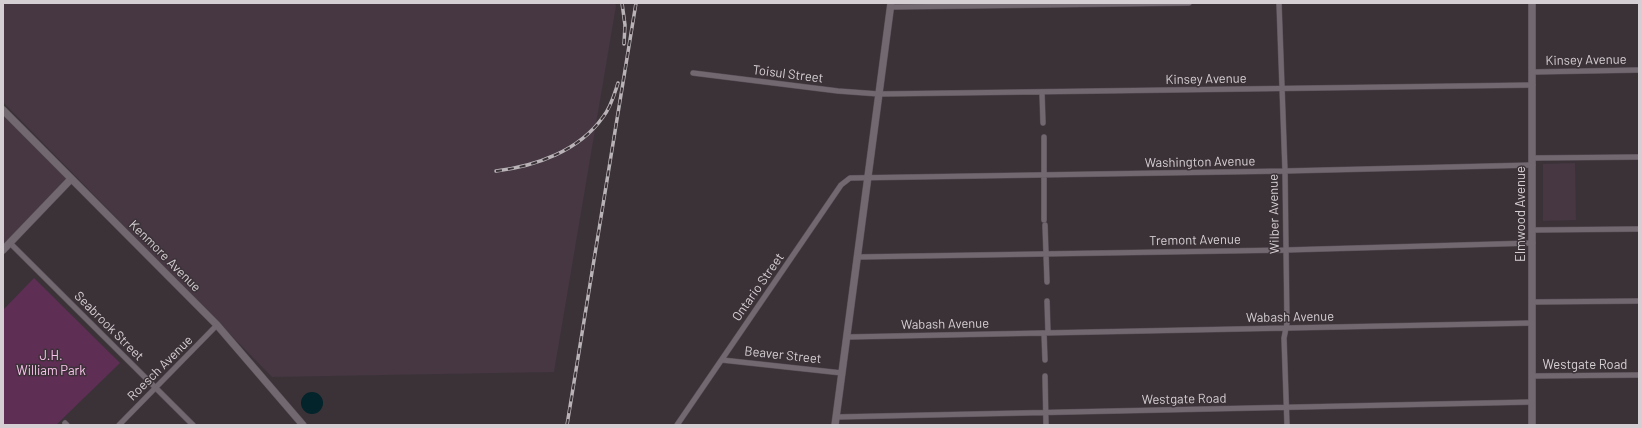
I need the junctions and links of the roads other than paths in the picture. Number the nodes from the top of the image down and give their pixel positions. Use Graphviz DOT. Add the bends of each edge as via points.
graph roads {
  1 [pos="1189,3"];
  2 [pos="1279,3"];
  3 [pos="1532,3"];
  4 [pos="891,5"];
  5 [pos="1639,70"];
  6 [pos="1533,72"];
  7 [pos="694,73"];
  8 [pos="1533,85"];
  9 [pos="1282,89"];
  10 [pos="1042,93"];
  11 [pos="879,94"];
  12 [pos="3,110"];
  13 [pos="1042,123"];
  14 [pos="1044,137"];
  15 [pos="1639,157"];
  16 [pos="1533,161"];
  17 [pos="1285,171"];
  18 [pos="1045,176"];
  19 [pos="71,179"];
  20 [pos="868,179"];
  21 [pos="1639,229"];
  22 [pos="1532,230"];
  23 [pos="10,243"];
  24 [pos="1532,243"];
  25 [pos="3,250"];
  26 [pos="1286,250"];
  27 [pos="1046,254"];
  28 [pos="857,257"];
  29 [pos="1047,282"];
  30 [pos="1047,301"];
  31 [pos="1639,301"];
  32 [pos="1532,302"];
  33 [pos="1532,323"];
  34 [pos="218,326"];
  35 [pos="1286,329"];
  36 [pos="1046,333"];
  37 [pos="847,337"];
  38 [pos="722,360"];
  39 [pos="1045,360"];
  40 [pos="842,373"];
  41 [pos="1639,375"];
  42 [pos="1045,376"];
  43 [pos="1532,376"];
  44 [pos="156,388"];
  45 [pos="1532,402"];
  46 [pos="1286,408"];
  47 [pos="1046,413"];
  48 [pos="836,417"];
  49 [pos="119,425"];
  50 [pos="194,425"];
  51 [pos="303,425"];
  52 [pos="677,425"];
  53 [pos="835,425"];
  54 [pos="1046,425"];
  55 [pos="1287,425"];
  56 [pos="1532,425"];
  1 -- 4 [label="street"];
  2 -- 9 [label="street, Wilber Avenue"];
  3 -- 6 [label="street, Elmwood Avenue"];
  4 -- 11 [label="street"];
  5 -- 6 [label="street, Kinsey Avenue"];
  6 -- 8 [label="street, Elmwood Avenue"];
  7 -- 11 [label="street, Toisul Street"];
  8 -- 9 [label="street, Kinsey Avenue"];
  8 -- 16 [label="street, Elmwood Avenue"];
  9 -- 10 [label="street, Kinsey Avenue"];
  9 -- 17 [label="street, Wilber Avenue"];
  10 -- 11 [label="street, Kinsey Avenue"];
  10 -- 13 [label="street"];
  11 -- 20 [label="street"];
  12 -- 19 [label="street, Kenmore Avenue"];
  14 -- 18 [label="street"];
  15 -- 16 [label="street, Washington Avenue"];
  16 -- 17 [label="street, Washington Avenue"];
  16 -- 22 [label="street, Elmwood Avenue"];
  17 -- 18 [label="street, Washington Avenue"];
  17 -- 26 [label="street, Wilber Avenue"];
  18 -- 20 [label="street, Washington Avenue"];
  18 -- 27 [label="street"];
  19 -- 23 [label="street"];
  19 -- 34 [label="street, Kenmore Avenue"];
  20 -- 28 [label="street"];
  20 -- 38 [label="street, Ontario Street" via="850,178 841,185"];
  21 -- 22 [label="street"];
  22 -- 24 [label="street, Elmwood Avenue"];
  23 -- 25 [label="street"];
  23 -- 44 [label="street, Seabrook Street"];
  24 -- 26 [label="street, Tremont Avenue"];
  24 -- 32 [label="street, Elmwood Avenue"];
  26 -- 27 [label="street, Tremont Avenue"];
  26 -- 35 [label="street, Wilber Avenue"];
  27 -- 28 [label="street, Tremont Avenue"];
  27 -- 29 [label="street"];
  28 -- 37 [label="street"];
  30 -- 36 [label="street"];
  31 -- 32 [label="street"];
  32 -- 33 [label="street, Elmwood Avenue"];
  33 -- 35 [label="street, Wabash Avenue"];
  33 -- 43 [label="street, Elmwood Avenue"];
  34 -- 44 [label="street, Roesch Avenue"];
  34 -- 51 [label="street, Kenmore Avenue"];
  35 -- 36 [label="street, Wabash Avenue"];
  35 -- 46 [label="street, Wilber Avenue"];
  36 -- 37 [label="street, Wabash Avenue"];
  36 -- 39 [label="street"];
  37 -- 40 [label="street"];
  38 -- 40 [label="street, Beaver Street"];
  38 -- 52 [label="street, Ontario Street"];
  40 -- 48 [label="street"];
  41 -- 43 [label="street, Westgate Road"];
  42 -- 47 [label="street"];
  43 -- 45 [label="street, Elmwood Avenue"];
  44 -- 49 [label="street, Roesch Avenue"];
  44 -- 50 [label="street, Seabrook Street"];
  45 -- 46 [label="street, Westgate Road"];
  45 -- 56 [label="street, Elmwood Avenue"];
  46 -- 47 [label="street, Westgate Road"];
  46 -- 55 [label="street, Wilber Avenue"];
  47 -- 48 [label="street, Westgate Road"];
  47 -- 54 [label="street"];
  48 -- 53 [label="street"];
}
